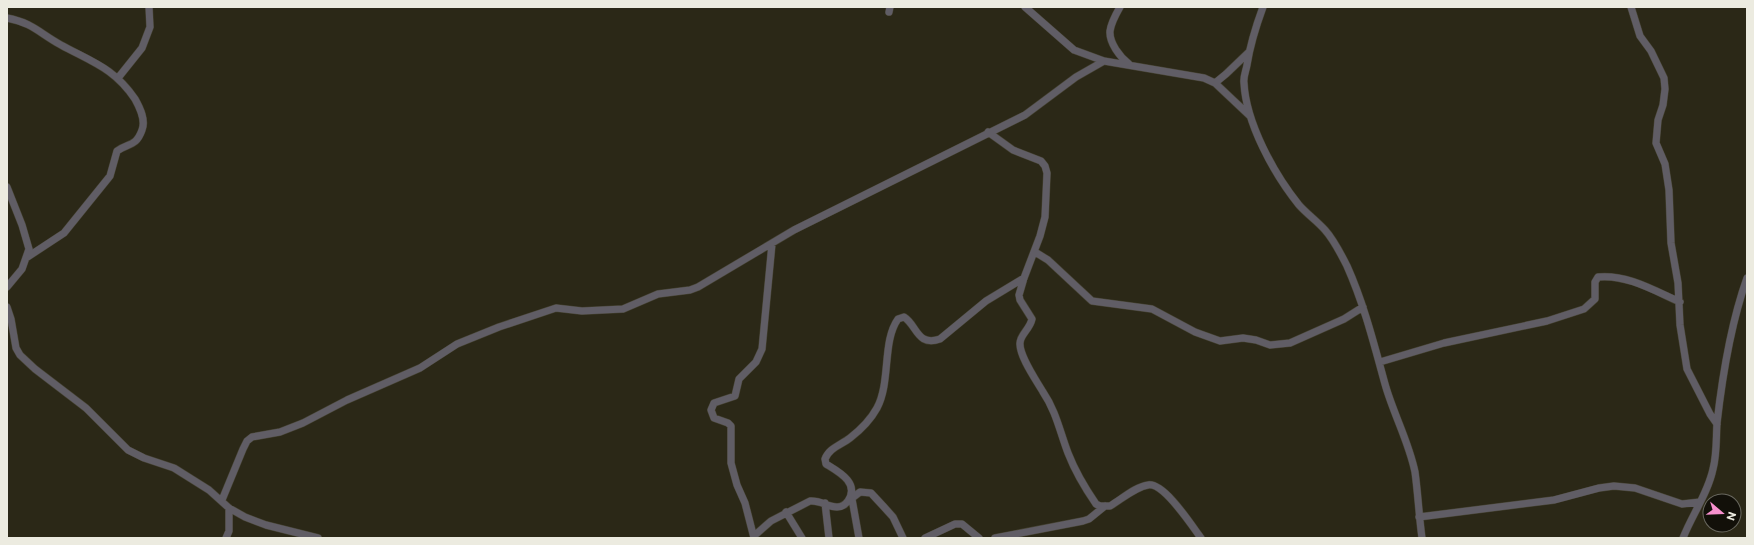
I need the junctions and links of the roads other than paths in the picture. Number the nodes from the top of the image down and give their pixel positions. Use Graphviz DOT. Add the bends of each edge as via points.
graph roads {
  1 [pos="149,7"];
  2 [pos="1025,7"];
  3 [pos="1120,7"];
  4 [pos="1263,7"];
  5 [pos="1631,7"];
  6 [pos="7,18"];
  7 [pos="1249,52"];
  8 [pos="1104,61"];
  9 [pos="1131,65"];
  10 [pos="118,78"];
  11 [pos="1215,82"];
  12 [pos="1250,116"];
  13 [pos="988,132"];
  14 [pos="7,187"];
  15 [pos="772,244"];
  16 [pos="1035,252"];
  17 [pos="26,258"];
  18 [pos="1024,278"];
  19 [pos="1747,278"];
  20 [pos="7,286"];
  21 [pos="1680,302"];
  22 [pos="7,307"];
  23 [pos="1363,307"];
  24 [pos="1380,362"];
  25 [pos="1717,424"];
  26 [pos="222,500"];
  27 [pos="849,501"];
  28 [pos="1700,502"];
  29 [pos="825,503"];
  30 [pos="1105,506"];
  31 [pos="229,508"];
  32 [pos="786,512"];
  33 [pos="1419,517"];
  34 [pos="754,537"];
  35 [pos="226,538"];
  36 [pos="318,538"];
  37 [pos="802,538"];
  38 [pos="829,538"];
  39 [pos="859,538"];
  40 [pos="903,538"];
  41 [pos="925,538"];
  42 [pos="979,538"];
  43 [pos="995,538"];
  44 [pos="1202,538"];
  45 [pos="1422,538"];
  46 [pos="1683,538"];
  1 -- 10 [label="street" via="150,27 142,48"];
  2 -- 8 [label="street" via="1074,50"];
  3 -- 9 [label="street" via="1112,25 1111,38 1121,58"];
  4 -- 7 [label="street"];
  5 -- 21 [label="street" via="1640,36 1651,51 1664,78 1665,89 1656,143 1665,164 1669,190 1671,243"];
  6 -- 10 [label="street" via="31,25"];
  7 -- 11 [label="street"];
  7 -- 12 [label="street" via="1244,82"];
  8 -- 9 [label="street"];
  8 -- 13 [label="street" via="1076,77 1030,112"];
  9 -- 11 [label="street"];
  10 -- 17 [label="street" via="141,110 142,131 133,144 117,151 110,176 64,233"];
  11 -- 12 [label="street"];
  12 -- 23 [label="street" via="1277,174 1305,212 1325,230 1340,252"];
  13 -- 15 [label="street" via="825,213"];
  13 -- 16 [label="street" via="1013,150 1040,161 1045,166 1045,217"];
  14 -- 17 [label="street" via="25,236 28,249"];
  15 -- 26 [label="street" via="690,290 658,294 623,309 582,311 556,308 499,327 457,344 420,368 294,427 252,437 243,449"];
  15 -- 34 [label="street" via="760,356 739,379 735,396 714,403 711,410 714,418 731,426 731,463"];
  16 -- 18 [label="street"];
  16 -- 23 [label="street" via="1048,260 1092,301 1152,309 1195,332 1220,340 1248,338 1270,345 1290,343 1344,319"];
  17 -- 20 [label="street" via="22,269"];
  18 -- 27 [label="street" via="986,301 940,339 924,339 907,319 898,319 892,336 885,384 876,409 857,432 830,451 825,459 826,464 848,480 851,488"];
  18 -- 30 [label="street" via="1020,300 1032,319 1020,342 1021,350 1032,377 1056,416 1068,454 1084,485 1096,504"];
  19 -- 25 [label="street" via="1736,318"];
  21 -- 24 [label="street" via="1627,280 1598,277 1595,282 1595,299 1584,309 1547,321 1444,343"];
  21 -- 25 [label="street" via="1680,325 1687,369"];
  22 -- 26 [label="street" via="12,319 16,348 35,370 86,408 128,450 174,468"];
  23 -- 24 [label="street"];
  24 -- 33 [label="street" via="1391,406 1406,441 1415,472"];
  25 -- 28 [label="street" via="1714,468"];
  26 -- 31 [label="street"];
  27 -- 29 [label="street" via="839,507"];
  27 -- 39 [label="street"];
  27 -- 40 [label="street" via="862,491 871,493 893,517"];
  28 -- 33 [label="street" via="1682,504 1635,488 1614,486 1554,500"];
  28 -- 46 [label="street"];
  29 -- 32 [label="street" via="810,501"];
  29 -- 38 [label="street"];
  30 -- 43 [label="street" via="1083,521"];
  30 -- 44 [label="street" via="1110,506 1150,484 1161,488"];
  31 -- 35 [label="street" via="229,531"];
  31 -- 36 [label="street" via="266,525"];
  32 -- 34 [label="street" via="770,521"];
  32 -- 37 [label="street"];
  33 -- 45 [label="street"];
  41 -- 42 [label="street" via="955,524 962,524"];
}
